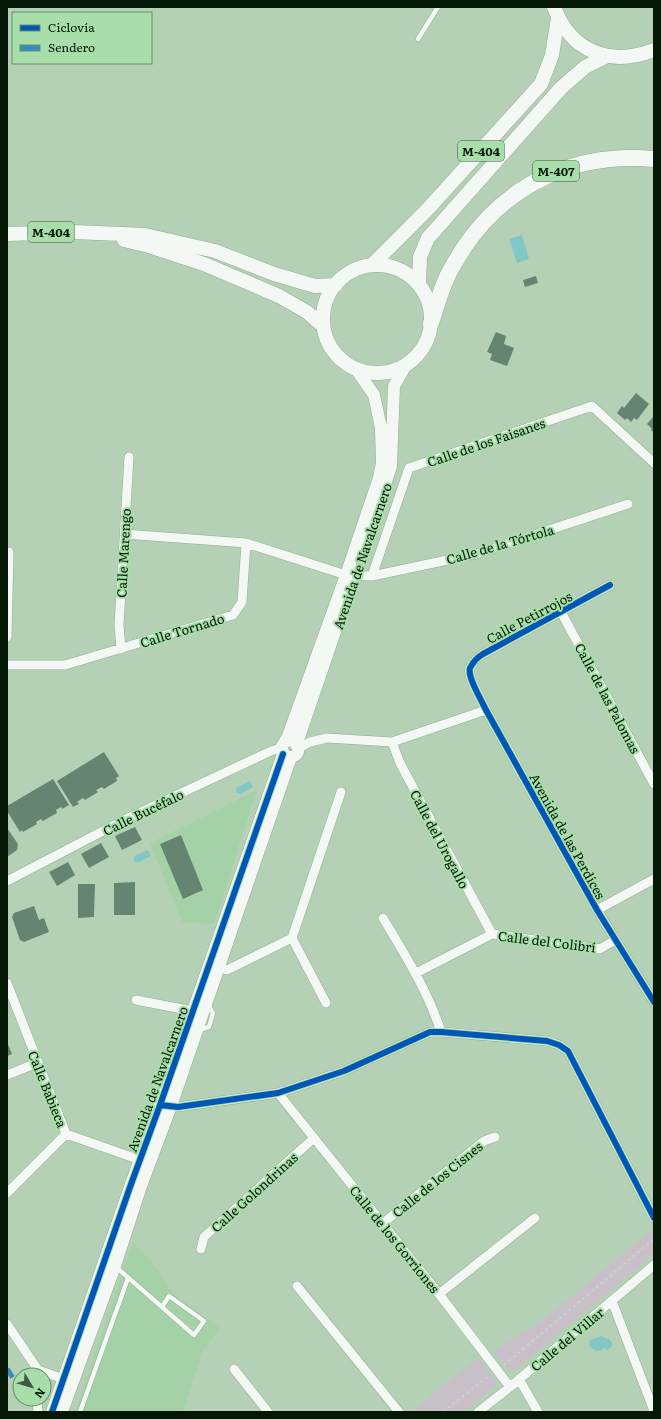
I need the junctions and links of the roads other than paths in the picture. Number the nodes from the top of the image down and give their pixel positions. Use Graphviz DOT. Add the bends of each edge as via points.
graph roads {
  1 [pos="438,7"];
  2 [pos="556,12"];
  3 [pos="418,39"];
  4 [pos="654,50"];
  5 [pos="607,56"];
  6 [pos="654,159"];
  7 [pos="94,233"];
  8 [pos="7,234"];
  9 [pos="372,265"];
  10 [pos="336,284"];
  11 [pos="419,285"];
  12 [pos="431,323"];
  13 [pos="323,326"];
  14 [pos="406,365"];
  15 [pos="356,369"];
  16 [pos="129,457"];
  17 [pos="654,463"];
  18 [pos="628,504"];
  19 [pos="124,534"];
  20 [pos="246,543"];
  21 [pos="9,552"];
  22 [pos="350,576"];
  23 [pos="372,576"];
  24 [pos="610,585"];
  25 [pos="561,612"];
  26 [pos="7,637"];
  27 [pos="121,648"];
  28 [pos="7,664"];
  29 [pos="471,677"];
  30 [pos="486,710"];
  31 [pos="392,742"];
  32 [pos="290,749"];
  33 [pos="654,784"];
  34 [pos="341,792"];
  35 [pos="654,879"];
  36 [pos="7,881"];
  37 [pos="596,910"];
  38 [pos="383,918"];
  39 [pos="492,934"];
  40 [pos="292,938"];
  41 [pos="615,940"];
  42 [pos="215,965"];
  43 [pos="416,973"];
  44 [pos="7,983"];
  45 [pos="136,1000"];
  46 [pos="654,1002"];
  47 [pos="326,1003"];
  48 [pos="193,1012"];
  49 [pos="441,1032"];
  50 [pos="37,1063"];
  51 [pos="7,1075"];
  52 [pos="278,1093"];
  53 [pos="166,1106"];
  54 [pos="66,1134"];
  55 [pos="495,1136"];
  56 [pos="314,1138"];
  57 [pos="145,1161"];
  58 [pos="7,1193"];
  59 [pos="535,1218"];
  60 [pos="654,1218"];
  61 [pos="382,1224"];
  62 [pos="201,1249"];
  63 [pos="654,1265"];
  64 [pos="115,1266"];
  65 [pos="128,1278"];
  66 [pos="297,1286"];
  67 [pos="439,1294"];
  68 [pos="612,1301"];
  69 [pos="162,1307"];
  70 [pos="7,1324"];
  71 [pos="35,1367"];
  72 [pos="234,1369"];
  73 [pos="52,1376"];
  74 [pos="520,1379"];
  75 [pos="64,1380"];
  76 [pos="510,1387"];
  77 [pos="654,1411"];
  78 [pos="52,1412"];
  79 [pos="62,1412"];
  80 [pos="80,1412"];
  81 [pos="268,1412"];
  82 [pos="399,1412"];
  83 [pos="478,1412"];
  84 [pos="538,1412"];
  1 -- 3 [label="lane"];
  2 -- 5 [label="main road, M-404" via="573,38 594,52"];
  2 -- 9 [label="main road, M-404" via="552,55 541,84 426,211"];
  4 -- 5 [label="main road, M-404" via="640,56"];
  5 -- 11 [label="main road, M-404" via="585,67 561,88 428,238 420,257"];
  6 -- 12 [label="highway, M-407" via="606,160 576,164 532,183 504,202 477,229 459,255 447,276"];
  7 -- 8 [label="main road, M-404"];
  7 -- 10 [label="main road, M-404" via="145,235 215,252 274,274 316,286"];
  7 -- 13 [label="main road, M-404" via="150,246 204,264 279,296 307,312"];
  9 -- 10 [label="main road, M-404" via="358,268"];
  9 -- 11 [label="main road, M-404" via="398,269"];
  10 -- 13 [label="main road, M-404" via="328,297"];
  11 -- 12 [label="main road, M-404" via="426,296"];
  12 -- 14 [label="main road, M-404" via="423,347"];
  13 -- 15 [label="main road, M-404" via="334,352"];
  14 -- 15 [label="main road, M-404" via="390,372 373,373"];
  14 -- 22 [label="street, Avenida de Navalcarnero" via="394,386 391,466 374,520"];
  15 -- 22 [label="street, Avenida de Navalcarnero" via="374,395 381,428 382,463"];
  16 -- 19 [label="street, Calle Marengo"];
  17 -- 23 [label="street, Calle de los Faisanes" via="592,406 409,468"];
  18 -- 23 [label="street, Calle de la Tórtola" via="476,554"];
  19 -- 20 [label="street"];
  19 -- 27 [label="street, Calle Marengo" via="119,624"];
  20 -- 22 [label="street, Calle de la Tórtola"];
  20 -- 27 [label="street, Calle Tornado" via="242,602 233,615"];
  21 -- 26 [label="street"];
  22 -- 23 [label="street, Calle de la Tórtola"];
  22 -- 32 [label="street, Avenida de Navalcarnero"];
  24 -- 25 [label="street, Calle Petirrojos"];
  25 -- 29 [label="street, Calle Petirrojos" via="476,659 470,669"];
  25 -- 33 [label="street, Calle de las Palomas"];
  27 -- 28 [label="street, Calle Tornado" via="65,665"];
  29 -- 30 [label="street, Avenida de las Perdices"];
  30 -- 31 [label="street"];
  30 -- 37 [label="street, Avenida de las Perdices"];
  31 -- 32 [label="street" via="327,738"];
  31 -- 39 [label="street, Calle del Urogallo" via="403,769"];
  32 -- 36 [label="street, Calle Bucéfalo" via="271,751 128,818"];
  32 -- 42 [label="street, Avenida de Navalcarnero"];
  34 -- 40 [label="street"];
  35 -- 37 [label="street"];
  37 -- 41 [label="street, Avenida de las Perdices"];
  38 -- 43 [label="street"];
  39 -- 41 [label="street, Calle del Colibrí" via="600,949"];
  39 -- 43 [label="street, Calle del Colibrí"];
  40 -- 42 [label="street" via="227,970"];
  40 -- 47 [label="street"];
  41 -- 46 [label="street, Avenida de las Perdices"];
  42 -- 48 [label="street, Avenida de Navalcarnero"];
  42 -- 53 [label="street, Avenida de Navalcarnero" via="207,1002"];
  43 -- 49 [label="street" via="434,1009"];
  44 -- 50 [label="street, Calle Babieca"];
  45 -- 48 [label="street, Avenida de Navalcarnero"];
  48 -- 53 [label="street, Avenida de Navalcarnero"];
  49 -- 52 [label="street" via="430,1032 344,1071"];
  49 -- 60 [label="street" via="547,1041 568,1051"];
  50 -- 51 [label="street"];
  50 -- 54 [label="street, Calle Babieca"];
  52 -- 53 [label="street" via="178,1107"];
  52 -- 56 [label="street, Calle de los Gorriones"];
  53 -- 57 [label="street, Avenida de Navalcarnero"];
  54 -- 57 [label="street, Calle Babieca"];
  54 -- 58 [label="street"];
  55 -- 61 [label="street, Calle de los Cisnes" via="484,1141"];
  56 -- 61 [label="street, Calle de los Gorriones"];
  56 -- 62 [label="street, Calle Golondrinas" via="204,1237"];
  57 -- 64 [label="street, Avenida de Navalcarnero"];
  57 -- 75 [label="street, Avenida de Navalcarnero"];
  59 -- 67 [label="street"];
  61 -- 67 [label="street, Calle de los Gorriones"];
  63 -- 68 [label="street, Calle del Villar"];
  64 -- 65 [label="lane"];
  64 -- 79 [label="street, Avenida de Navalcarnero"];
  65 -- 69 [label="lane"];
  65 -- 80 [label="lane"];
  66 -- 82 [label="street"];
  67 -- 76 [label="street, Calle de los Gorriones"];
  68 -- 74 [label="street, Calle del Villar"];
  68 -- 77 [label="street"];
  69 -- 69 [label="lane" via="194,1335 204,1321 169,1296"];
  70 -- 71 [label="street"];
  72 -- 81 [label="street"];
  73 -- 75 [label="street"];
  74 -- 76 [label="street, Calle del Villar"];
  74 -- 84 [label="street"];
  75 -- 78 [label="street, Avenida de Navalcarnero"];
  76 -- 83 [label="street, Calle del Villar"];
}
